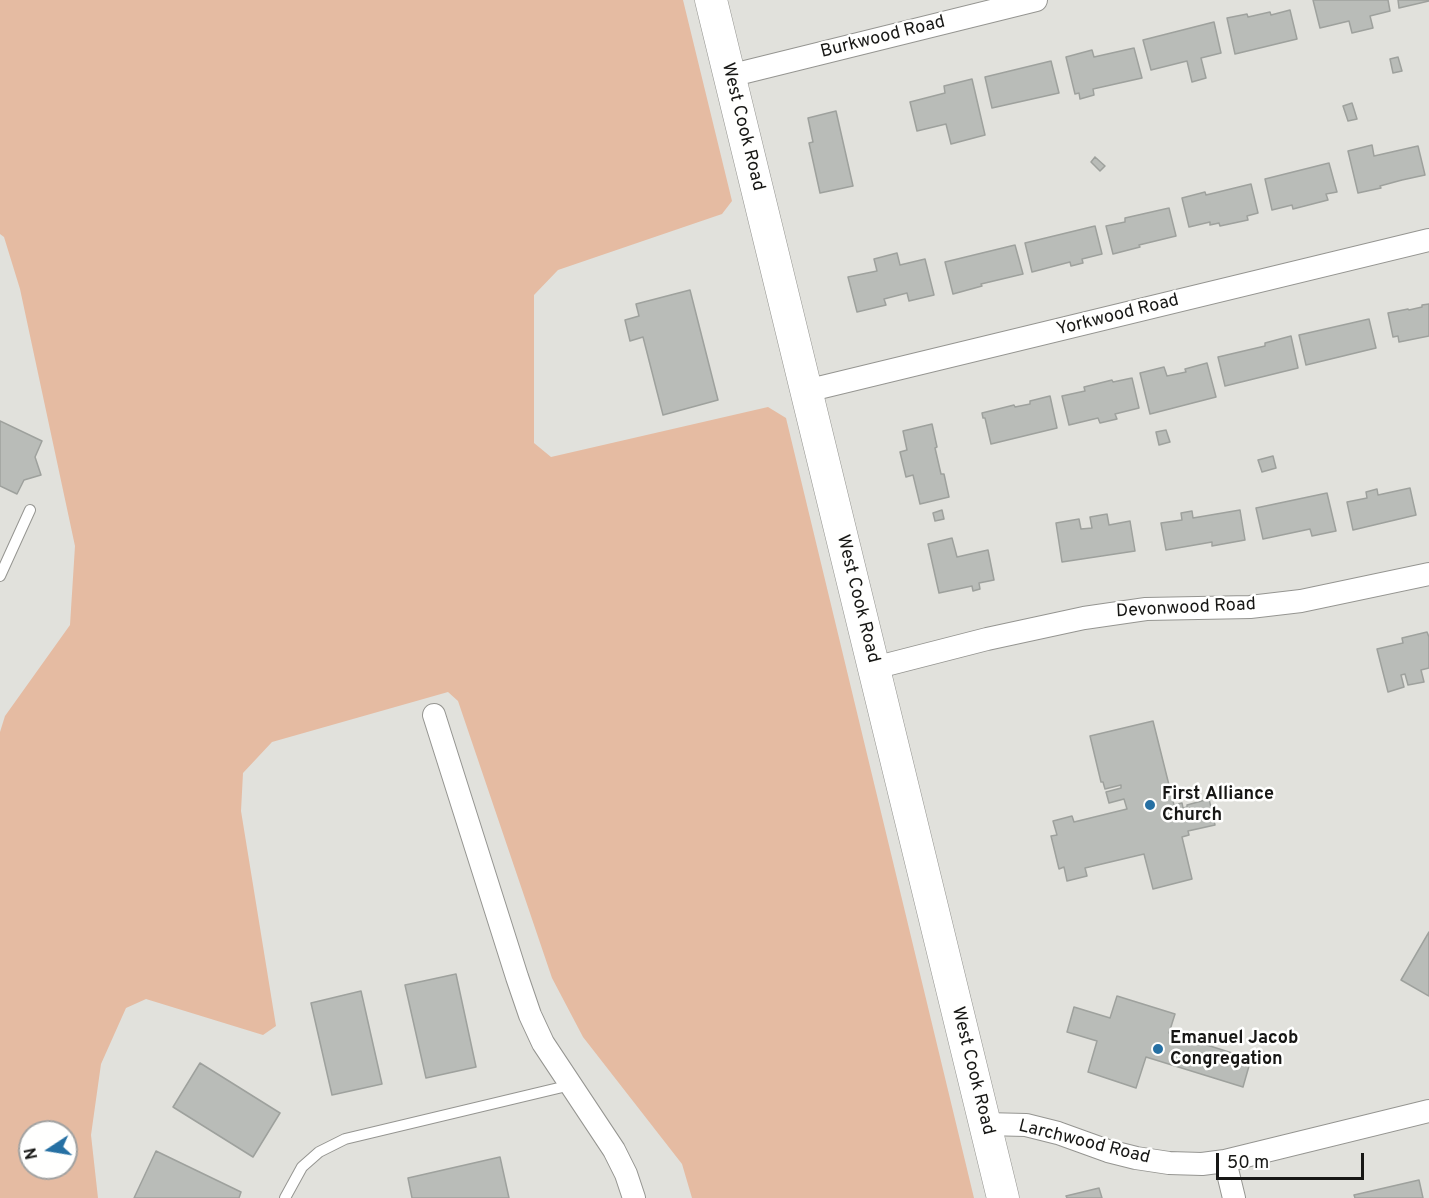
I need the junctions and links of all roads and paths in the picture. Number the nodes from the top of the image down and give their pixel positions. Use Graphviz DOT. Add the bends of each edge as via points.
graph roads {
  1 [pos="711,0"];
  2 [pos="1036,0"];
  3 [pos="729,76"];
  4 [pos="1429,240"];
  5 [pos="806,391"];
  6 [pos="30,510"];
  7 [pos="1429,574"];
  8 [pos="0,576"];
  9 [pos="874,668"];
  10 [pos="435,715"];
  11 [pos="571,1085"];
  12 [pos="1429,1111"];
  13 [pos="985,1124"];
  14 [pos="1225,1161"];
  15 [pos="285,1198"];
  16 [pos="634,1198"];
  17 [pos="1003,1198"];
  18 [pos="1234,1198"];
  1 -- 3 [label="main road, West Cook Road"];
  2 -- 3 [label="street, Burkwood Road"];
  3 -- 5 [label="main road, West Cook Road"];
  4 -- 5 [label="street, Yorkwood Road"];
  5 -- 9 [label="main road, West Cook Road"];
  6 -- 8 [label="lane"];
  7 -- 9 [label="street, Devonwood Road" via="1300,601 1250,607 1146,609 1084,618"];
  9 -- 13 [label="main road, West Cook Road"];
  10 -- 11 [label="street" via="516,977 543,1043"];
  11 -- 15 [label="lane" via="345,1139 319,1152 302,1167"];
  11 -- 16 [label="street" via="614,1150"];
  12 -- 14 [label="street, Larchwood Road"];
  13 -- 14 [label="street, Larchwood Road" via="1026,1125 1136,1158 1169,1163"];
  13 -- 17 [label="main road, West Cook Road"];
  14 -- 18 [label="street"];
}
